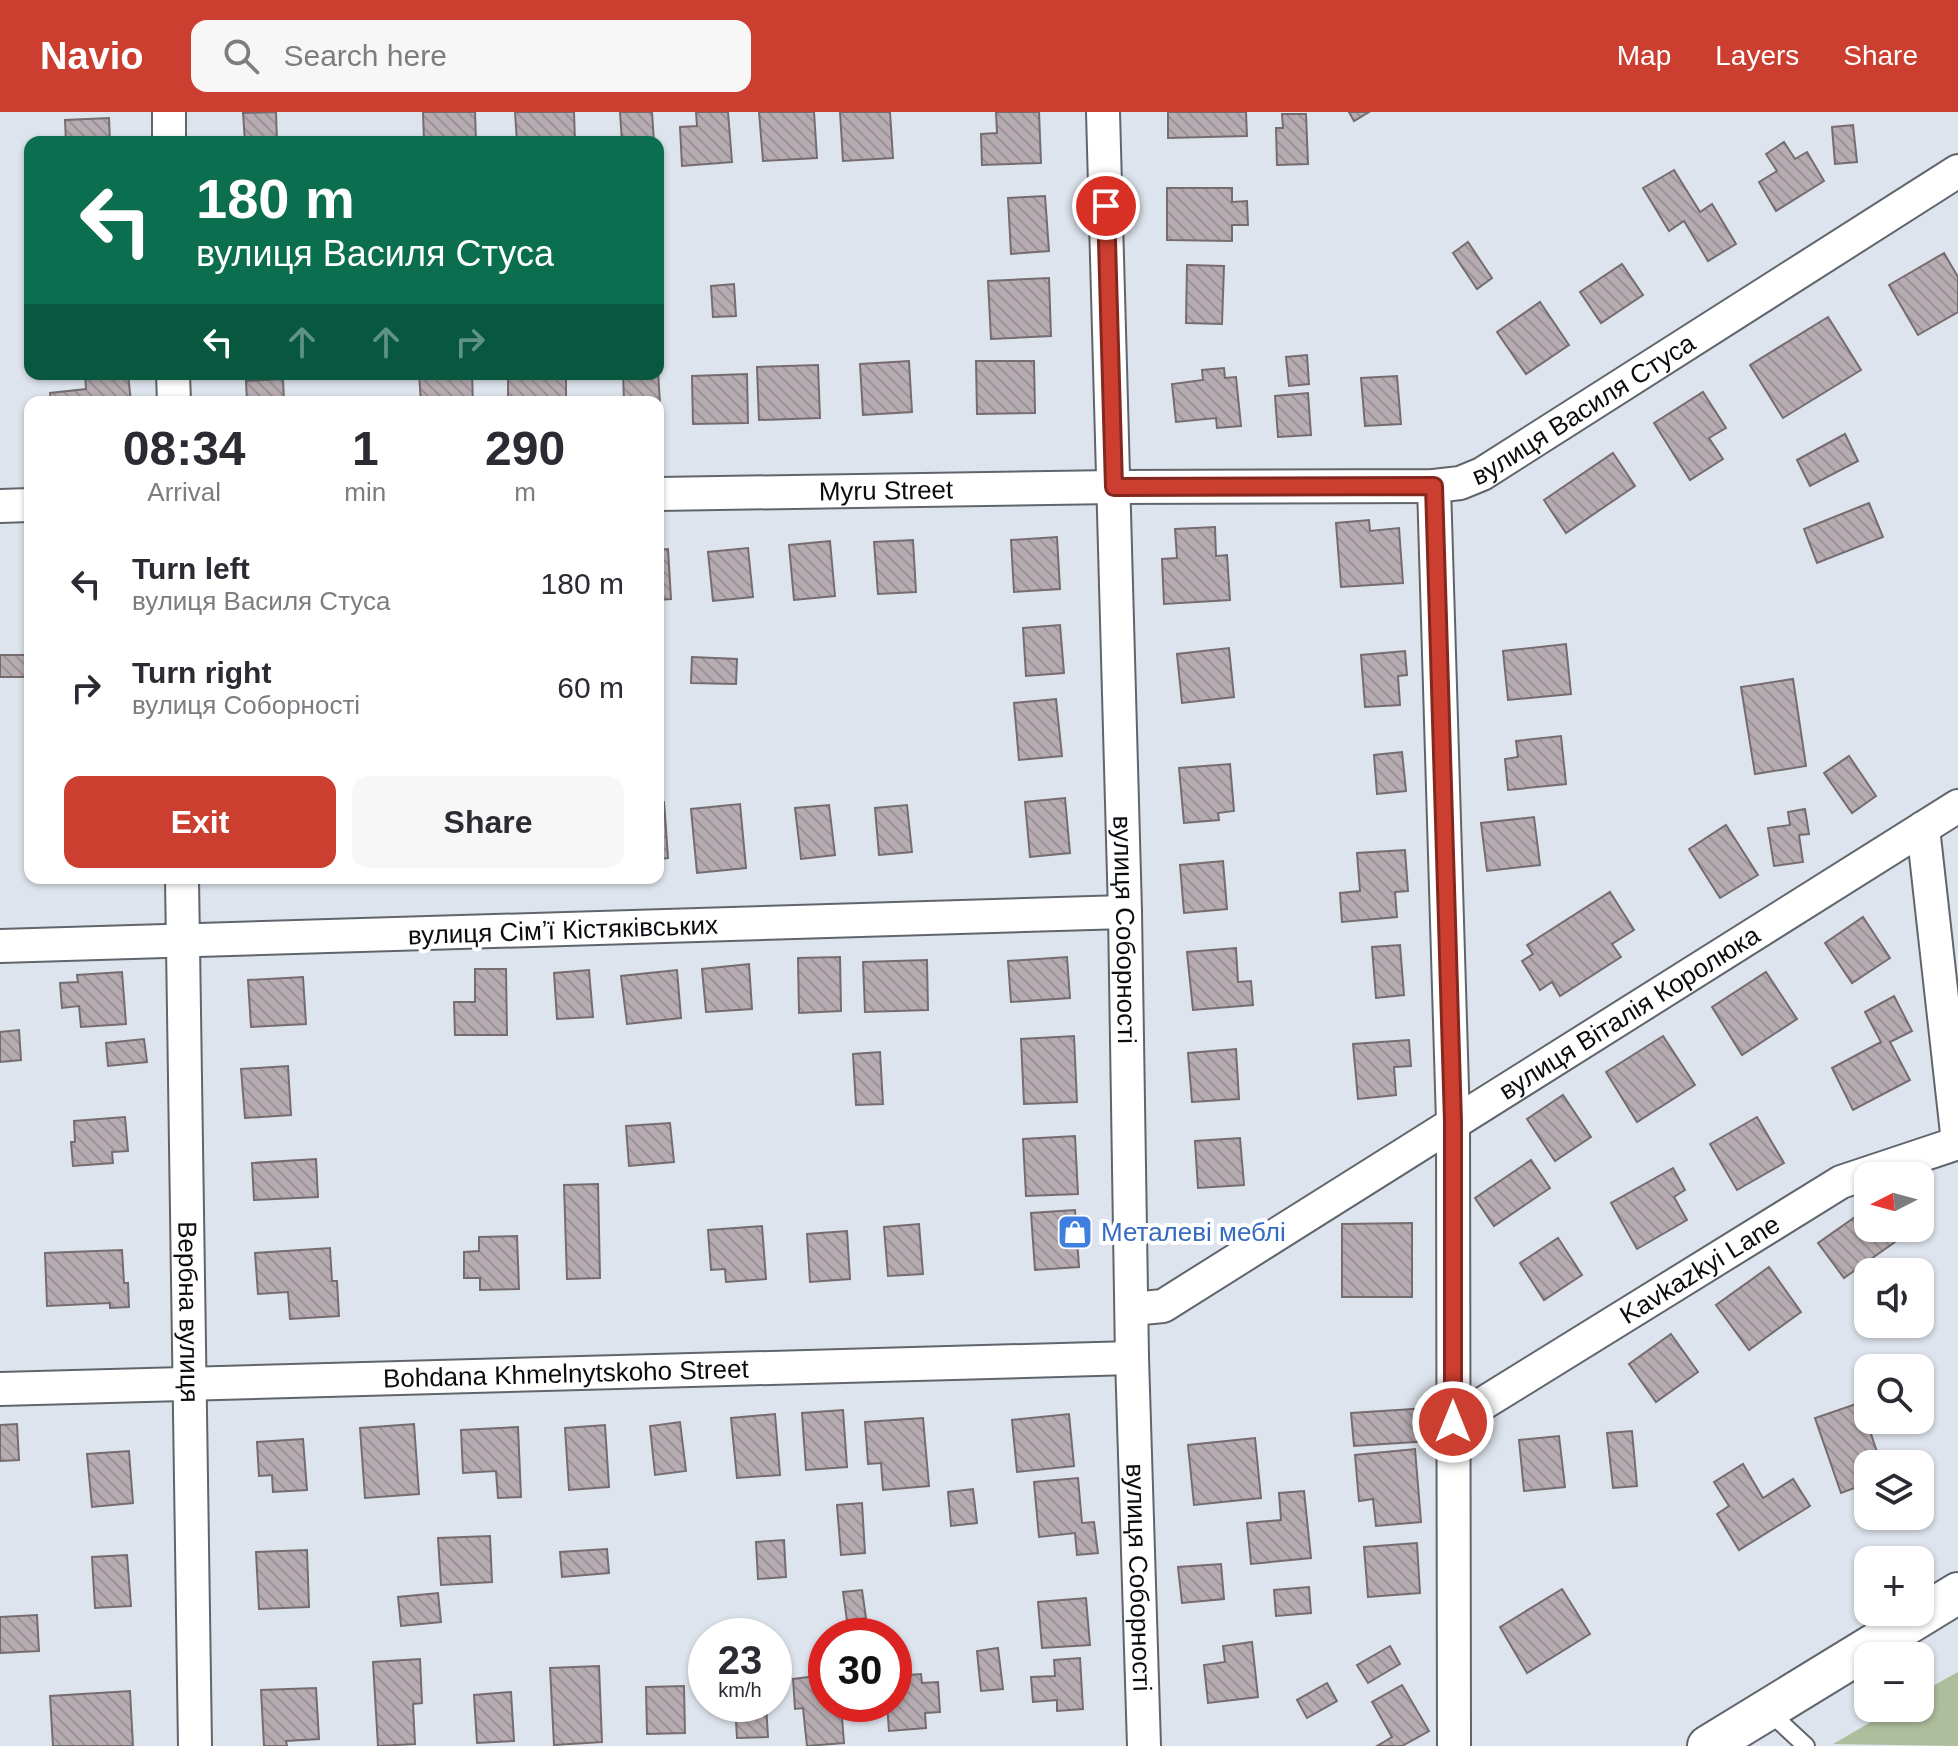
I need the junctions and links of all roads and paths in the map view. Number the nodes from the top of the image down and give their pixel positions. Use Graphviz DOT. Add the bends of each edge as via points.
graph roads {
  1 [pos="169,112"];
  2 [pos="1103,112"];
  3 [pos="169,136"];
  4 [pos="1958,171"];
  5 [pos="1434,486"];
  6 [pos="1114,487"];
  7 [pos="664,494"];
  8 [pos="24,505"];
  9 [pos="0,506"];
  10 [pos="1958,806"];
  11 [pos="1923,828"];
  12 [pos="182,884"];
  13 [pos="1125,912"];
  14 [pos="184,942"];
  15 [pos="0,946"];
  16 [pos="1453,1122"];
  17 [pos="1958,1142"];
  18 [pos="1132,1309"];
  19 [pos="1132,1358"];
  20 [pos="188,1385"];
  21 [pos="0,1389"];
  22 [pos="1453,1422"];
  23 [pos="1958,1593"];
  24 [pos="1766,1709"];
  25 [pos="195,1746"];
  26 [pos="1144,1746"];
  27 [pos="1454,1746"];
  28 [pos="1708,1746"];
  29 [pos="1806,1746"];
  1 -- 3 [label="street"];
  2 -- 6 [label="street, вулиця Соборності"];
  4 -- 5 [label="street, вулиця Василя Стуса" via="1482,474"];
  5 -- 6 [label="street, вулиця Василя Стуса"];
  5 -- 16 [label="street"];
  6 -- 7 [label="street, Myru Street"];
  6 -- 13 [label="street, вулиця Соборності"];
  8 -- 9 [label="street"];
  10 -- 11 [label="street, вулиця Віталія Королюка"];
  11 -- 16 [label="street, вулиця Віталія Королюка"];
  11 -- 17 [label="street"];
  12 -- 14 [label="street, Вербна вулиця"];
  13 -- 14 [label="street, вулиця Сімʼї Кістяківських"];
  13 -- 18 [label="street, вулиця Соборності"];
  14 -- 15 [label="street, вулиця Сімʼї Кістяківських"];
  14 -- 20 [label="street, Вербна вулиця"];
  16 -- 18 [label="street, вулиця Віталія Королюка" via="1163,1306"];
  16 -- 22 [label="street"];
  17 -- 22 [label="street, Kavkazkyi Lane" via="1841,1182"];
  18 -- 19 [label="street, вулиця Соборності"];
  19 -- 20 [label="street, Bohdana Khmelnytskoho Street"];
  19 -- 26 [label="street, вулиця Соборності"];
  20 -- 21 [label="street, Bohdana Khmelnytskoho Street"];
  20 -- 25 [label="street, Вербна вулиця"];
  22 -- 27 [label="street"];
  23 -- 24 [label="street"];
  24 -- 28 [label="street"];
  24 -- 29 [label="lane"];
}
